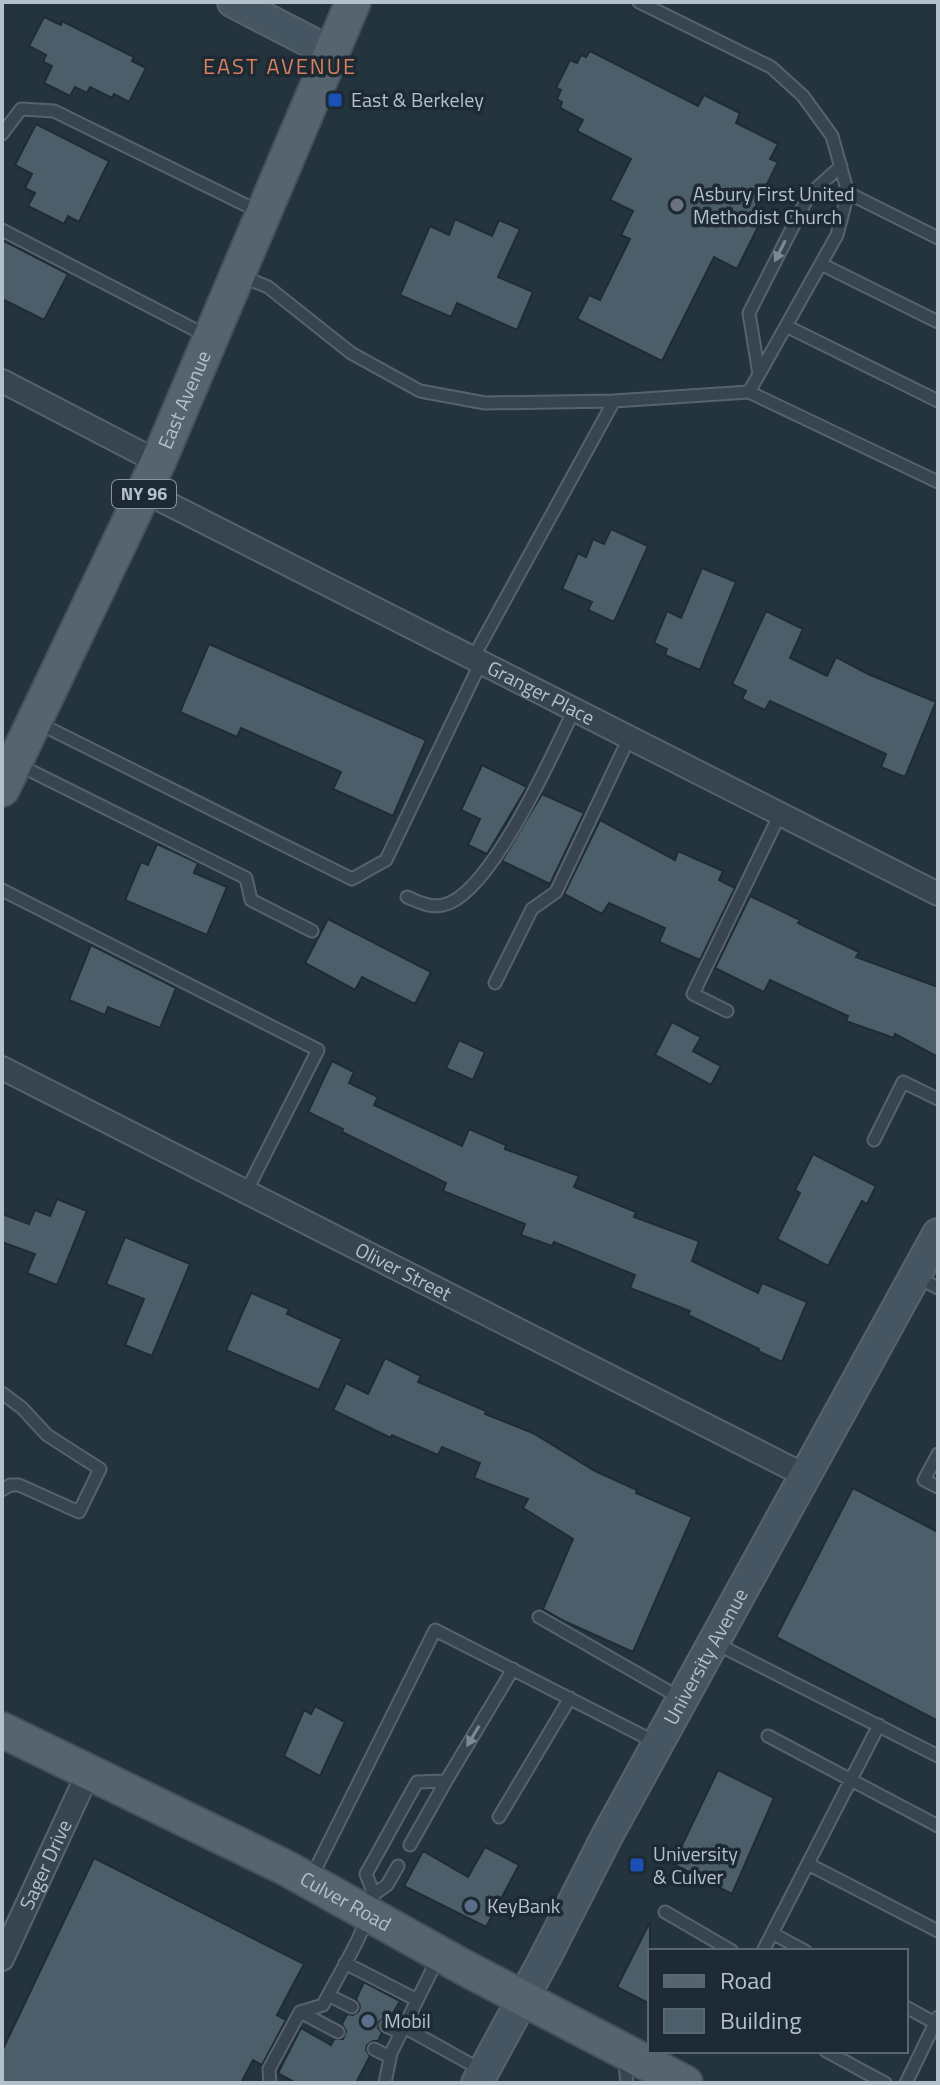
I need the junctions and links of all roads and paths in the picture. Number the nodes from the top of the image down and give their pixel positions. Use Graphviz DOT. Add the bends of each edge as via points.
graph roads {
  1 [pos="233,2"];
  2 [pos="353,2"];
  3 [pos="639,2"];
  4 [pos="332,53"];
  5 [pos="2,134"];
  6 [pos="841,166"];
  7 [pos="848,193"];
  8 [pos="264,214"];
  9 [pos="2,230"];
  10 [pos="938,238"];
  11 [pos="821,264"];
  12 [pos="238,275"];
  13 [pos="938,322"];
  14 [pos="786,326"];
  15 [pos="211,338"];
  16 [pos="759,374"];
  17 [pos="2,381"];
  18 [pos="749,392"];
  19 [pos="614,401"];
  20 [pos="938,401"];
  21 [pos="152,477"];
  22 [pos="938,482"];
  23 [pos="477,660"];
  24 [pos="574,710"];
  25 [pos="34,721"];
  26 [pos="629,738"];
  27 [pos="8,776"];
  28 [pos="780,814"];
  29 [pos="2,890"];
  30 [pos="938,894"];
  31 [pos="407,897"];
  32 [pos="312,931"];
  33 [pos="495,983"];
  34 [pos="727,1011"];
  35 [pos="2,1068"];
  36 [pos="938,1099"];
  37 [pos="874,1140"];
  38 [pos="246,1192"];
  39 [pos="938,1234"];
  40 [pos="927,1282"];
  41 [pos="2,1393"];
  42 [pos="938,1454"];
  43 [pos="806,1476"];
  44 [pos="938,1487"];
  45 [pos="2,1490"];
  46 [pos="539,1617"];
  47 [pos="714,1642"];
  48 [pos="513,1669"];
  49 [pos="570,1698"];
  50 [pos="682,1699"];
  51 [pos="879,1725"];
  52 [pos="2,1730"];
  53 [pos="768,1736"];
  54 [pos="658,1743"];
  55 [pos="938,1756"];
  56 [pos="89,1771"];
  57 [pos="851,1780"];
  58 [pos="446,1781"];
  59 [pos="499,1817"];
  60 [pos="938,1826"];
  61 [pos="410,1845"];
  62 [pos="808,1864"];
  63 [pos="398,1866"];
  64 [pos="310,1881"];
  65 [pos="371,1904"];
  66 [pos="665,1912"];
  67 [pos="938,1931"];
  68 [pos="772,1933"];
  69 [pos="729,1949"];
  70 [pos="764,1949"];
  71 [pos="801,1949"];
  72 [pos="440,1953"];
  73 [pos="2,1959"];
  74 [pos="345,1963"];
  75 [pos="328,1995"];
  76 [pos="524,1998"];
  77 [pos="417,2000"];
  78 [pos="352,2007"];
  79 [pos="908,2008"];
  80 [pos="300,2012"];
  81 [pos="937,2020"];
  82 [pos="386,2026"];
  83 [pos="402,2030"];
  84 [pos="338,2032"];
  85 [pos="374,2049"];
  86 [pos="830,2053"];
  87 [pos="390,2057"];
  88 [pos="625,2067"];
  89 [pos="480,2077"];
  90 [pos="683,2082"];
  91 [pos="270,2083"];
  92 [pos="385,2083"];
  93 [pos="885,2083"];
  94 [pos="906,2083"];
  1 -- 4 [label="main road"];
  2 -- 4 [label="main road, East Avenue / NY 96"];
  3 -- 6 [label="lane" via="771,67 803,96 832,136"];
  4 -- 8 [label="main road, East Avenue / NY 96"];
  5 -- 8 [label="lane" via="21,109 54,111"];
  6 -- 7 [label="lane"];
  6 -- 16 [label="lane, one-way" via="809,195 749,313"];
  7 -- 10 [label="lane"];
  7 -- 11 [label="lane" via="837,235"];
  8 -- 12 [label="main road, East Avenue / NY 96"];
  9 -- 15 [label="lane"];
  11 -- 13 [label="lane"];
  11 -- 14 [label="lane"];
  12 -- 15 [label="main road, East Avenue / NY 96"];
  12 -- 19 [label="lane" via="268,287 351,353 420,391 485,403"];
  14 -- 16 [label="lane"];
  14 -- 20 [label="lane"];
  15 -- 21 [label="main road, East Avenue / NY 96"];
  16 -- 18 [label="lane"];
  17 -- 21 [label="street, Granger Place"];
  18 -- 19 [label="lane"];
  18 -- 22 [label="lane"];
  19 -- 23 [label="lane"];
  21 -- 23 [label="street, Granger Place"];
  21 -- 25 [label="main road, East Avenue / NY 96"];
  23 -- 24 [label="street, Granger Place"];
  23 -- 25 [label="lane" via="386,860 352,879"];
  24 -- 26 [label="street, Granger Place"];
  24 -- 31 [label="lane" via="511,834 474,884 443,905"];
  25 -- 27 [label="main road, East Avenue / NY 96"];
  26 -- 28 [label="street, Granger Place"];
  26 -- 33 [label="lane" via="556,892 532,909"];
  27 -- 32 [label="lane" via="246,878 251,900"];
  28 -- 30 [label="street, Granger Place"];
  28 -- 34 [label="lane" via="693,994"];
  29 -- 38 [label="lane" via="318,1050"];
  35 -- 38 [label="street, Oliver Street"];
  36 -- 37 [label="lane" via="903,1082"];
  38 -- 43 [label="street, Oliver Street"];
  39 -- 40 [label="main road, University Avenue"];
  40 -- 43 [label="main road, University Avenue"];
  41 -- 45 [label="lane" via="47,1435 100,1469 79,1512 19,1485"];
  42 -- 44 [label="lane" via="924,1480"];
  43 -- 47 [label="main road, University Avenue"];
  46 -- 50 [label="lane"];
  47 -- 50 [label="main road, University Avenue"];
  47 -- 51 [label="lane"];
  48 -- 49 [label="lane"];
  48 -- 58 [label="lane, one-way"];
  48 -- 64 [label="lane" via="435,1630"];
  49 -- 54 [label="lane"];
  49 -- 59 [label="lane"];
  50 -- 54 [label="main road, University Avenue"];
  51 -- 55 [label="lane"];
  51 -- 57 [label="lane"];
  52 -- 56 [label="main road, Culver Road"];
  53 -- 57 [label="lane"];
  54 -- 76 [label="main road, University Avenue"];
  56 -- 64 [label="main road, Culver Road"];
  56 -- 73 [label="street, Sager Drive"];
  57 -- 60 [label="lane"];
  57 -- 62 [label="lane"];
  58 -- 61 [label="lane"];
  58 -- 65 [label="lane" via="417,1782 366,1874"];
  62 -- 67 [label="lane"];
  62 -- 68 [label="lane"];
  63 -- 65 [label="lane"];
  64 -- 65 [label="main road, Culver Road"];
  65 -- 72 [label="main road, Culver Road"];
  65 -- 74 [label="lane"];
  66 -- 69 [label="lane"];
  68 -- 70 [label="lane"];
  68 -- 71 [label="lane"];
  72 -- 76 [label="main road, Culver Road"];
  72 -- 77 [label="lane"];
  74 -- 75 [label="lane"];
  74 -- 77 [label="lane"];
  75 -- 78 [label="lane"];
  75 -- 80 [label="lane" via="323,2005"];
  76 -- 88 [label="main road, Culver Road"];
  76 -- 89 [label="main road, University Avenue"];
  77 -- 83 [label="lane"];
  79 -- 81 [label="lane"];
  80 -- 84 [label="lane"];
  80 -- 91 [label="lane" via="269,2069"];
  81 -- 94 [label="lane"];
  82 -- 83 [label="lane"];
  83 -- 87 [label="lane"];
  83 -- 89 [label="lane"];
  85 -- 87 [label="lane"];
  86 -- 93 [label="lane"];
  87 -- 92 [label="lane"];
  88 -- 90 [label="main road, Culver Road"];
}
